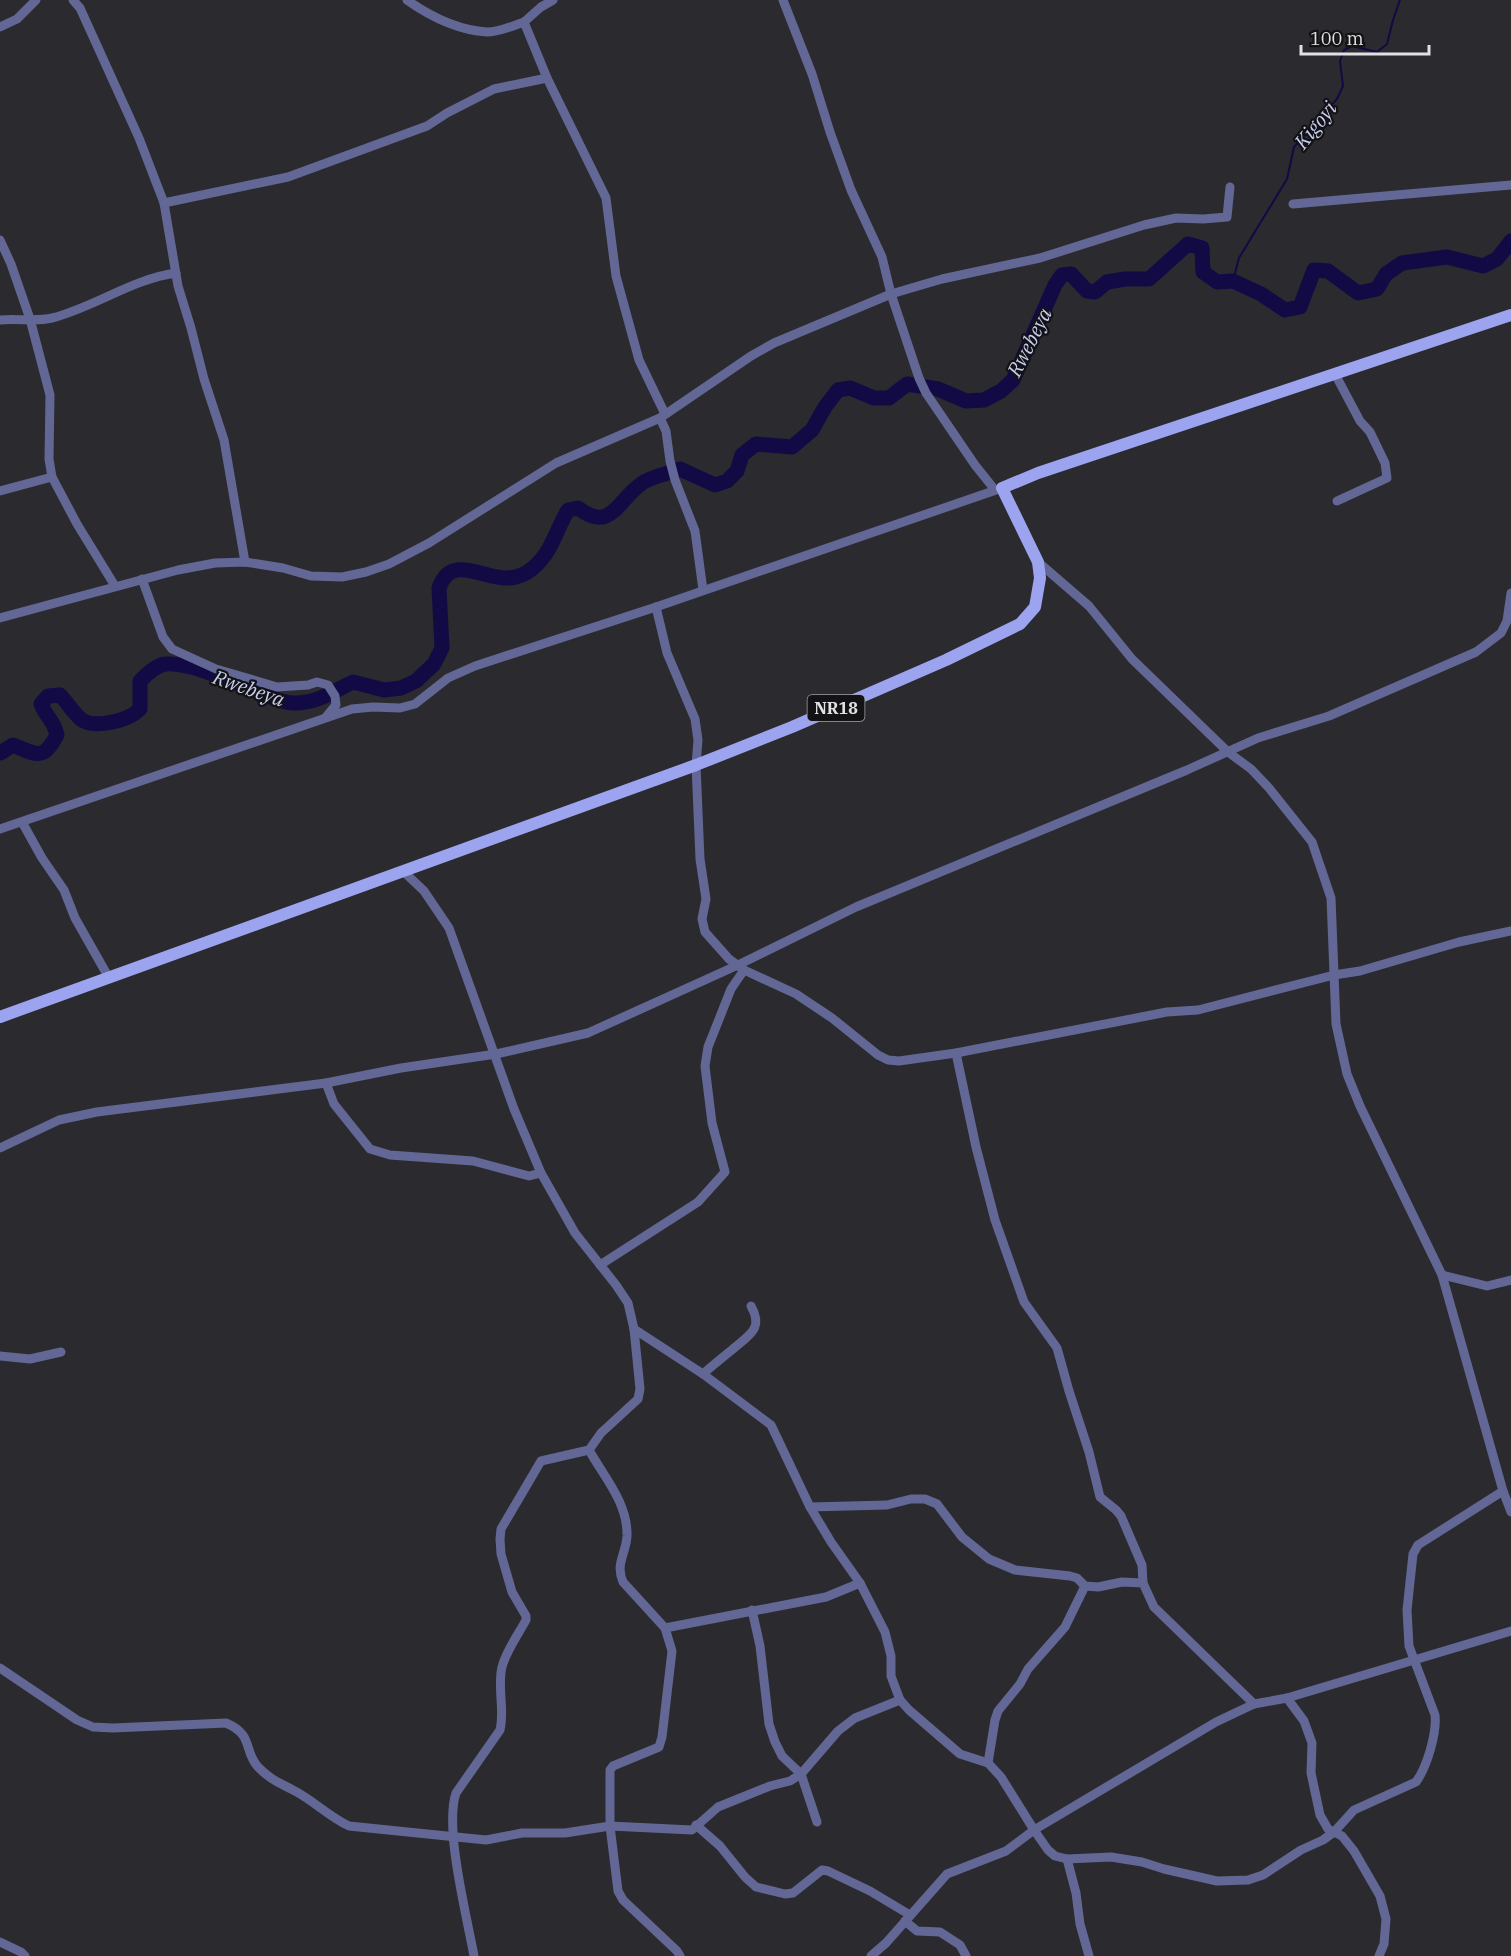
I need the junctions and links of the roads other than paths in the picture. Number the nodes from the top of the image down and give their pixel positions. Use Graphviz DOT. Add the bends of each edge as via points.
graph roads {
  1 [pos="36,0"];
  2 [pos="74,0"];
  3 [pos="407,0"];
  4 [pos="553,0"];
  5 [pos="783,0"];
  6 [pos="524,22"];
  7 [pos="0,27"];
  8 [pos="547,78"];
  9 [pos="1511,185"];
  10 [pos="1230,187"];
  11 [pos="164,203"];
  12 [pos="1293,204"];
  13 [pos="0,240"];
  14 [pos="176,273"];
  15 [pos="891,294"];
  16 [pos="1511,315"];
  17 [pos="30,319"];
  18 [pos="0,320"];
  19 [pos="1335,374"];
  20 [pos="663,416"];
  21 [pos="52,477"];
  22 [pos="998,489"];
  23 [pos="0,491"];
  24 [pos="1337,501"];
  25 [pos="245,562"];
  26 [pos="1038,562"];
  27 [pos="142,579"];
  28 [pos="115,586"];
  29 [pos="703,590"];
  30 [pos="1511,593"];
  31 [pos="656,607"];
  32 [pos="0,618"];
  33 [pos="1507,621"];
  34 [pos="1511,632"];
  35 [pos="324,719"];
  36 [pos="1228,752"];
  37 [pos="696,765"];
  38 [pos="22,822"];
  39 [pos="0,829"];
  40 [pos="403,871"];
  41 [pos="1511,931"];
  42 [pos="741,968"];
  43 [pos="1334,975"];
  44 [pos="109,978"];
  45 [pos="0,1017"];
  46 [pos="956,1053"];
  47 [pos="496,1054"];
  48 [pos="326,1083"];
  49 [pos="0,1148"];
  50 [pos="541,1173"];
  51 [pos="600,1265"];
  52 [pos="1442,1275"];
  53 [pos="1511,1280"];
  54 [pos="752,1306"];
  55 [pos="634,1329"];
  56 [pos="61,1352"];
  57 [pos="0,1356"];
  58 [pos="703,1374"];
  59 [pos="589,1450"];
  60 [pos="1503,1491"];
  61 [pos="810,1507"];
  62 [pos="1511,1512"];
  63 [pos="860,1583"];
  64 [pos="1143,1583"];
  65 [pos="1085,1586"];
  66 [pos="752,1610"];
  67 [pos="665,1628"];
  68 [pos="1511,1631"];
  69 [pos="1414,1662"];
  70 [pos="0,1668"];
  71 [pos="1287,1698"];
  72 [pos="900,1700"];
  73 [pos="1254,1704"];
  74 [pos="988,1763"];
  75 [pos="801,1774"];
  76 [pos="817,1822"];
  77 [pos="696,1825"];
  78 [pos="610,1826"];
  79 [pos="1034,1830"];
  80 [pos="1334,1832"];
  81 [pos="453,1836"];
  82 [pos="1067,1859"];
  83 [pos="907,1918"];
  84 [pos="0,1942"];
  85 [pos="24,1956"];
  86 [pos="474,1956"];
  87 [pos="680,1956"];
  88 [pos="871,1956"];
  89 [pos="966,1956"];
  90 [pos="1089,1956"];
  91 [pos="1379,1956"];
  1 -- 7 [label="street" via="17,19"];
  2 -- 11 [label="street" via="139,138"];
  3 -- 6 [label="street" via="444,23 464,28 488,32"];
  4 -- 6 [label="street"];
  5 -- 15 [label="street" via="851,190 882,257"];
  6 -- 8 [label="street"];
  8 -- 11 [label="street" via="494,89 428,126 288,177"];
  8 -- 20 [label="street" via="606,198 616,276 639,360"];
  9 -- 12 [label="street"];
  10 -- 15 [label="street" via="1227,217 1176,218 1144,225 1040,258"];
  11 -- 14 [label="street"];
  13 -- 17 [label="street"];
  14 -- 17 [label="street" via="157,275 91,305 50,318"];
  14 -- 25 [label="street" via="224,440"];
  15 -- 20 [label="street" via="751,356"];
  15 -- 22 [label="street" via="926,393 975,465"];
  16 -- 19 [label="main road"];
  17 -- 18 [label="street"];
  17 -- 21 [label="street" via="50,395"];
  19 -- 22 [label="main road"];
  19 -- 24 [label="street" via="1370,432 1385,463 1387,478"];
  20 -- 25 [label="street" via="556,464 429,543 381,566 342,577 311,576"];
  20 -- 29 [label="street" via="675,480 695,531"];
  21 -- 23 [label="street"];
  21 -- 28 [label="street"];
  22 -- 26 [label="main road, NR18"];
  22 -- 29 [label="street"];
  25 -- 27 [label="street" via="215,563"];
  26 -- 36 [label="street" via="1089,606 1132,659"];
  26 -- 37 [label="main road, NR18" via="1039,595 1035,607 1020,624 902,680"];
  27 -- 28 [label="street"];
  27 -- 35 [label="street" via="163,637 172,649 216,669 277,687 317,682 328,686 336,705"];
  28 -- 32 [label="street"];
  29 -- 31 [label="street"];
  30 -- 33 [label="street"];
  31 -- 35 [label="street" via="475,666 448,678 415,704 352,710"];
  31 -- 37 [label="street" via="667,653 695,719"];
  33 -- 34 [label="street"];
  33 -- 36 [label="street" via="1501,633 1476,652 1329,716 1258,738"];
  35 -- 38 [label="street"];
  36 -- 42 [label="street" via="856,907"];
  36 -- 43 [label="street" via="1269,788 1312,842 1331,898"];
  37 -- 40 [label="main road, NR18"];
  37 -- 42 [label="street" via="700,859 706,898 702,919 705,932"];
  38 -- 39 [label="street"];
  38 -- 44 [label="street" via="64,890"];
  40 -- 44 [label="main road, NR18"];
  40 -- 47 [label="street" via="424,891 449,928"];
  41 -- 43 [label="street"];
  42 -- 46 [label="street" via="796,994 888,1060"];
  42 -- 47 [label="street" via="588,1033"];
  42 -- 51 [label="street" via="708,1047 705,1066 712,1123 725,1172 698,1202"];
  43 -- 46 [label="street" via="1198,1010 1167,1012"];
  43 -- 52 [label="street" via="1336,1024 1347,1074"];
  44 -- 45 [label="main road, NR18"];
  46 -- 64 [label="street" via="994,1220 1024,1302 1057,1348 1096,1487 1100,1497 1121,1516 1142,1565"];
  47 -- 48 [label="street"];
  47 -- 50 [label="street"];
  48 -- 49 [label="street" via="97,1112 59,1120"];
  48 -- 50 [label="street" via="334,1104 370,1149 390,1155 473,1161 529,1176"];
  50 -- 51 [label="street" via="575,1233"];
  51 -- 55 [label="street" via="628,1303"];
  52 -- 53 [label="street" via="1487,1286"];
  52 -- 60 [label="street"];
  54 -- 58 [label="street" via="756,1325 750,1337"];
  55 -- 58 [label="street"];
  55 -- 59 [label="street" via="638,1399"];
  56 -- 57 [label="street" via="30,1359"];
  58 -- 61 [label="street" via="771,1425"];
  59 -- 67 [label="street" via="621,1503 627,1537 619,1574"];
  59 -- 81 [label="street" via="541,1461 501,1529 501,1554 512,1592 526,1620 502,1666 500,1730 456,1793"];
  60 -- 62 [label="street"];
  60 -- 69 [label="street" via="1418,1545 1413,1554 1407,1610"];
  61 -- 63 [label="street"];
  61 -- 65 [label="street" via="887,1505 925,1499 937,1504 962,1537 989,1559 1015,1570 1070,1576"];
  63 -- 66 [label="street" via="826,1597"];
  63 -- 72 [label="street" via="885,1632 891,1676"];
  64 -- 65 [label="street"];
  64 -- 73 [label="street" via="1154,1607"];
  65 -- 74 [label="street" via="1065,1627 998,1711"];
  66 -- 67 [label="street"];
  66 -- 75 [label="street" via="769,1724 782,1756"];
  67 -- 78 [label="street" via="672,1651 662,1737 659,1747 610,1770"];
  68 -- 69 [label="street"];
  69 -- 71 [label="street"];
  69 -- 80 [label="street" via="1436,1727 1421,1774 1416,1782 1354,1810"];
  70 -- 81 [label="street" via="93,1727 226,1723 238,1728 256,1764 274,1782 294,1790 332,1818 349,1826"];
  71 -- 73 [label="street"];
  71 -- 80 [label="street" via="1304,1721 1312,1743 1311,1773 1320,1815"];
  72 -- 74 [label="street" via="960,1754"];
  72 -- 75 [label="street" via="855,1718 838,1731"];
  73 -- 79 [label="street" via="1181,1741"];
  74 -- 79 [label="street"];
  75 -- 76 [label="street"];
  75 -- 77 [label="street" via="718,1807"];
  77 -- 78 [label="street" via="692,1830"];
  77 -- 83 [label="street" via="756,1887 793,1893 822,1870 828,1871 870,1891"];
  78 -- 81 [label="street" via="486,1840"];
  78 -- 87 [label="street" via="618,1891"];
  79 -- 82 [label="street" via="1048,1850"];
  79 -- 83 [label="street" via="1006,1851 947,1874"];
  80 -- 82 [label="street" via="1248,1881 1217,1881 1111,1857"];
  80 -- 91 [label="street" via="1354,1851 1380,1896 1386,1919"];
  81 -- 86 [label="street"];
  82 -- 90 [label="street"];
  83 -- 88 [label="street"];
  83 -- 89 [label="street" via="917,1931 940,1932 960,1945"];
  84 -- 85 [label="street"];
}
